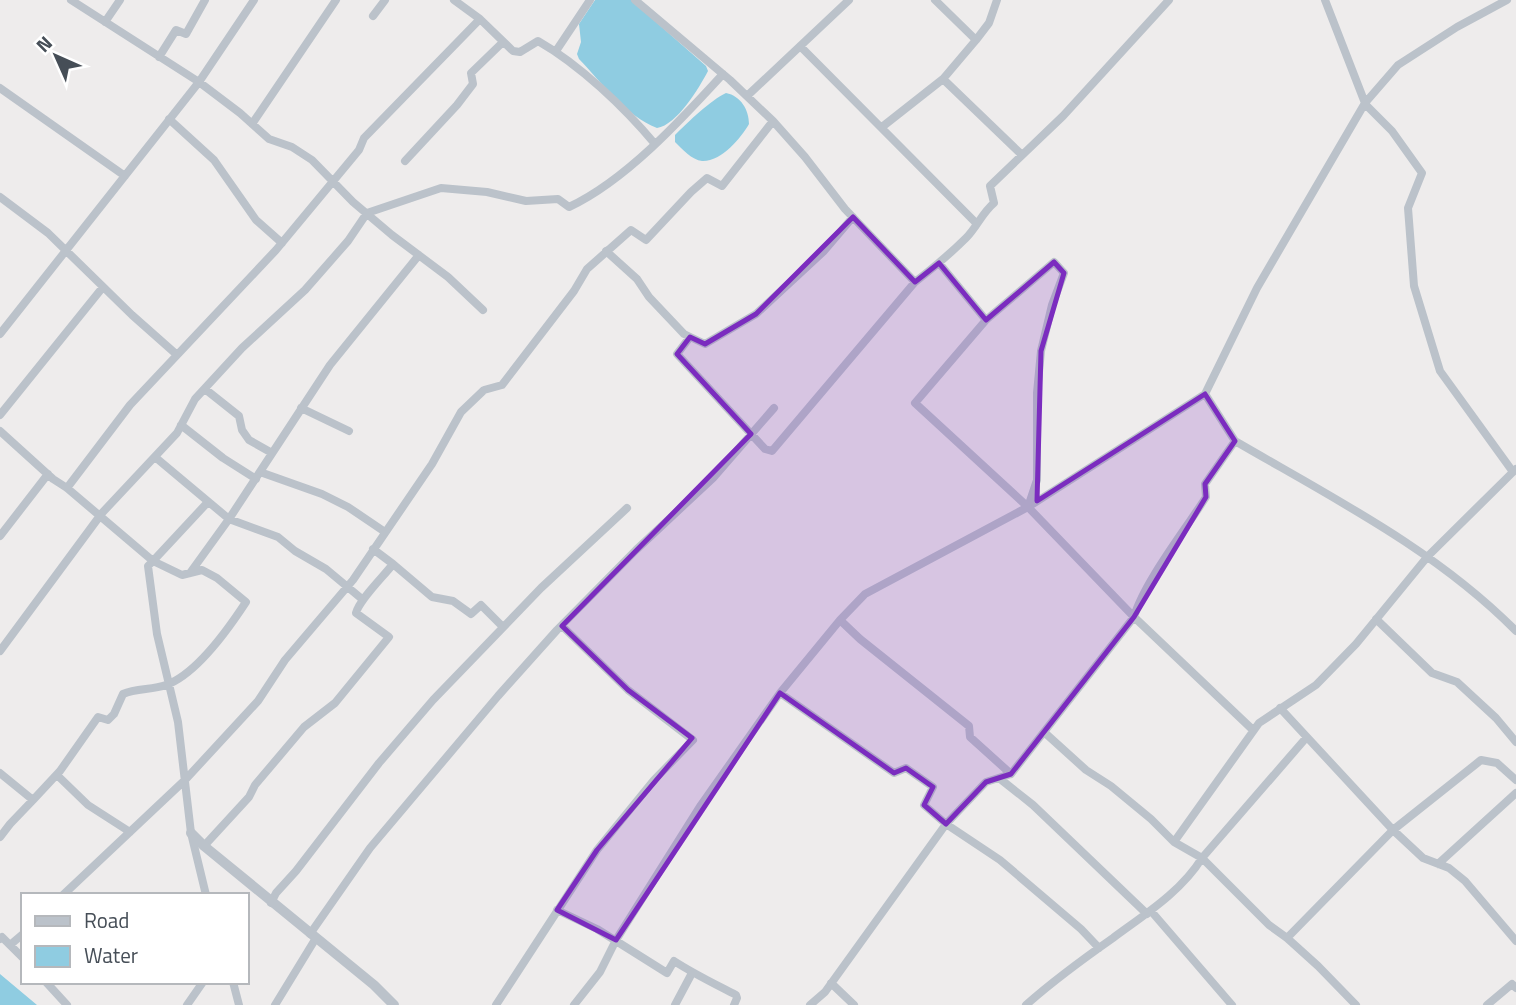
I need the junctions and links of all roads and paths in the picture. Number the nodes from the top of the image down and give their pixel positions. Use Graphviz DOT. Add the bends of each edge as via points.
graph roads {
  1 [pos="71,0"];
  2 [pos="120,0"];
  3 [pos="205,0"];
  4 [pos="254,0"];
  5 [pos="336,0"];
  6 [pos="385,0"];
  7 [pos="454,0"];
  8 [pos="590,0"];
  9 [pos="635,0"];
  10 [pos="849,0"];
  11 [pos="935,0"];
  12 [pos="997,0"];
  13 [pos="1169,0"];
  14 [pos="1325,0"];
  15 [pos="1507,0"];
  16 [pos="373,16"];
  17 [pos="480,19"];
  18 [pos="105,22"];
  19 [pos="976,40"];
  20 [pos="503,42"];
  21 [pos="800,46"];
  22 [pos="555,51"];
  23 [pos="159,57"];
  24 [pos="723,74"];
  25 [pos="943,79"];
  26 [pos="199,82"];
  27 [pos="0,88"];
  28 [pos="747,96"];
  29 [pos="1365,104"];
  30 [pos="169,119"];
  31 [pos="773,121"];
  32 [pos="253,124"];
  33 [pos="882,127"];
  34 [pos="655,144"];
  35 [pos="1023,155"];
  36 [pos="405,161"];
  37 [pos="125,176"];
  38 [pos="333,182"];
  39 [pos="0,197"];
  40 [pos="367,213"];
  41 [pos="853,217"];
  42 [pos="976,223"];
  43 [pos="282,243"];
  44 [pos="65,250"];
  45 [pos="606,251"];
  46 [pos="419,255"];
  47 [pos="939,263"];
  48 [pos="915,282"];
  49 [pos="103,287"];
  50 [pos="483,310"];
  51 [pos="986,320"];
  52 [pos="0,334"];
  53 [pos="690,337"];
  54 [pos="176,354"];
  55 [pos="205,389"];
  56 [pos="1205,394"];
  57 [pos="301,408"];
  58 [pos="774,408"];
  59 [pos="0,415"];
  60 [pos="181,425"];
  61 [pos="0,431"];
  62 [pos="349,431"];
  63 [pos="751,434"];
  64 [pos="1235,441"];
  65 [pos="272,453"];
  66 [pos="155,457"];
  67 [pos="1515,471"];
  68 [pos="48,474"];
  69 [pos="258,475"];
  70 [pos="68,488"];
  71 [pos="207,503"];
  72 [pos="1028,507"];
  73 [pos="627,508"];
  74 [pos="100,518"];
  75 [pos="229,519"];
  76 [pos="385,532"];
  77 [pos="0,536"];
  78 [pos="373,549"];
  79 [pos="1428,556"];
  80 [pos="153,561"];
  81 [pos="394,564"];
  82 [pos="190,573"];
  83 [pos="347,586"];
  84 [pos="362,599"];
  85 [pos="1135,617"];
  86 [pos="1376,619"];
  87 [pos="840,620"];
  88 [pos="503,626"];
  89 [pos="562,626"];
  90 [pos="1516,631"];
  91 [pos="0,651"];
  92 [pos="169,684"];
  93 [pos="780,693"];
  94 [pos="1280,708"];
  95 [pos="1254,730"];
  96 [pos="1044,732"];
  97 [pos="1306,738"];
  98 [pos="1516,742"];
  99 [pos="0,773"];
  100 [pos="1011,774"];
  101 [pos="57,775"];
  102 [pos="999,778"];
  103 [pos="185,780"];
  104 [pos="1516,780"];
  105 [pos="1516,793"];
  106 [pos="33,800"];
  107 [pos="946,824"];
  108 [pos="1393,830"];
  109 [pos="130,832"];
  110 [pos="191,833"];
  111 [pos="0,838"];
  112 [pos="1174,842"];
  113 [pos="204,846"];
  114 [pos="1202,858"];
  115 [pos="1438,864"];
  116 [pos="65,893"];
  117 [pos="206,893"];
  118 [pos="271,903"];
  119 [pos="557,910"];
  120 [pos="1149,912"];
  121 [pos="21,936"];
  122 [pos="313,936"];
  123 [pos="1287,938"];
  124 [pos="0,939"];
  125 [pos="616,940"];
  126 [pos="1516,941"];
  127 [pos="10,945"];
  128 [pos="1099,948"];
  129 [pos="21,956"];
  130 [pos="692,973"];
  131 [pos="48,984"];
  132 [pos="202,984"];
  133 [pos="234,984"];
  134 [pos="831,984"];
  135 [pos="1515,984"];
  136 [pos="1229,1002"];
  137 [pos="67,1005"];
  138 [pos="187,1005"];
  139 [pos="239,1005"];
  140 [pos="275,1005"];
  141 [pos="394,1005"];
  142 [pos="496,1005"];
  143 [pos="574,1005"];
  144 [pos="676,1005"];
  145 [pos="734,1005"];
  146 [pos="810,1005"];
  147 [pos="854,1005"];
  148 [pos="1026,1005"];
  149 [pos="1218,1005"];
  150 [pos="1356,1005"];
  151 [pos="1487,1005"];
  1 -- 18 [label="street"];
  2 -- 18 [label="street"];
  3 -- 23 [label="street" via="186,34 176,30"];
  4 -- 26 [label="street"];
  5 -- 32 [label="street"];
  6 -- 16 [label="street"];
  7 -- 17 [label="street"];
  8 -- 22 [label="street"];
  9 -- 24 [label="street"];
  10 -- 21 [label="street"];
  11 -- 19 [label="street"];
  12 -- 19 [label="street" via="989,23"];
  13 -- 35 [label="street"];
  14 -- 29 [label="street"];
  15 -- 29 [label="street" via="1398,65"];
  17 -- 20 [label="street"];
  17 -- 38 [label="street" via="364,138"];
  18 -- 23 [label="street"];
  19 -- 25 [label="street"];
  20 -- 22 [label="street" via="513,51 520,52 538,41"];
  20 -- 36 [label="street" via="471,73 472,84 457,105"];
  21 -- 28 [label="street"];
  21 -- 33 [label="street"];
  22 -- 34 [label="street" via="578,67"];
  23 -- 26 [label="street"];
  24 -- 28 [label="street"];
  24 -- 34 [label="street"];
  25 -- 33 [label="street"];
  25 -- 35 [label="street"];
  26 -- 30 [label="street"];
  26 -- 32 [label="street"];
  27 -- 37 [label="street"];
  28 -- 31 [label="street"];
  29 -- 56 [label="street" via="1257,288"];
  29 -- 67 [label="street" via="1392,131 1422,173 1408,208 1413,286 1440,371"];
  30 -- 37 [label="street"];
  30 -- 43 [label="street" via="214,160 256,220"];
  31 -- 41 [label="street"];
  31 -- 45 [label="street" via="722,186 707,178 646,240 631,230"];
  32 -- 38 [label="street" via="270,139 312,160"];
  33 -- 42 [label="street"];
  34 -- 40 [label="street" via="569,207 558,199 526,201 441,188"];
  35 -- 42 [label="street" via="990,186 994,203"];
  37 -- 44 [label="street"];
  38 -- 40 [label="street"];
  38 -- 43 [label="street"];
  39 -- 44 [label="street"];
  40 -- 46 [label="street"];
  40 -- 55 [label="street" via="305,290"];
  41 -- 48 [label="street"];
  41 -- 53 [label="street" via="824,251 749,319 705,344"];
  42 -- 47 [label="street"];
  43 -- 54 [label="street"];
  44 -- 49 [label="street"];
  44 -- 52 [label="street"];
  45 -- 53 [label="street"];
  45 -- 76 [label="street" via="587,269 502,385 484,390 461,412"];
  46 -- 50 [label="street"];
  46 -- 57 [label="street"];
  47 -- 48 [label="street"];
  47 -- 51 [label="street"];
  48 -- 63 [label="street" via="772,451"];
  49 -- 54 [label="street"];
  49 -- 59 [label="street"];
  51 -- 72 [label="street" via="915,403"];
  51 -- 72 [label="street" via="1054,262 1064,273 1041,351 1037,480"];
  53 -- 63 [label="street" via="677,354"];
  54 -- 70 [label="street" via="130,405"];
  55 -- 60 [label="street"];
  55 -- 65 [label="street" via="239,416 248,440"];
  56 -- 64 [label="street"];
  56 -- 72 [label="street"];
  57 -- 62 [label="street"];
  57 -- 65 [label="street"];
  58 -- 63 [label="street"];
  60 -- 66 [label="street"];
  60 -- 69 [label="street" via="223,458"];
  61 -- 68 [label="street"];
  63 -- 89 [label="street" via="713,478"];
  64 -- 79 [label="street"];
  64 -- 85 [label="street" via="1205,484 1206,497"];
  65 -- 69 [label="street"];
  66 -- 71 [label="street"];
  66 -- 74 [label="street"];
  67 -- 79 [label="street"];
  68 -- 70 [label="street"];
  68 -- 77 [label="street"];
  69 -- 75 [label="street"];
  69 -- 76 [label="street" via="322,494"];
  70 -- 74 [label="street"];
  71 -- 75 [label="street"];
  71 -- 80 [label="street"];
  72 -- 85 [label="street"];
  72 -- 87 [label="street" via="864,594"];
  73 -- 88 [label="street"];
  74 -- 80 [label="street"];
  74 -- 91 [label="street"];
  75 -- 82 [label="street"];
  75 -- 83 [label="street" via="278,537"];
  76 -- 78 [label="street"];
  78 -- 81 [label="street"];
  78 -- 83 [label="street"];
  79 -- 86 [label="street"];
  79 -- 90 [label="street"];
  80 -- 82 [label="street" via="182,575"];
  80 -- 92 [label="street" via="148,566 152,597"];
  81 -- 84 [label="street"];
  81 -- 88 [label="street" via="432,597 453,601 471,614 481,606"];
  82 -- 92 [label="street" via="202,570 246,602 198,662"];
  83 -- 84 [label="street"];
  83 -- 103 [label="street" via="285,660 258,701"];
  84 -- 113 [label="street" via="356,613 389,637 335,703 304,727"];
  85 -- 95 [label="street"];
  85 -- 96 [label="street"];
  86 -- 94 [label="street" via="1316,685"];
  86 -- 98 [label="street" via="1432,673 1457,682"];
  87 -- 93 [label="street"];
  87 -- 100 [label="street" via="969,726 970,737"];
  88 -- 118 [label="street" via="395,743"];
  89 -- 119 [label="street" via="628,690 693,740 597,850"];
  89 -- 122 [label="street" via="370,848"];
  92 -- 101 [label="street" via="123,694 114,715 108,720 98,717"];
  92 -- 103 [label="street"];
  93 -- 107 [label="street" via="894,773 906,768 933,787 924,804"];
  93 -- 125 [label="street" via="701,805"];
  94 -- 95 [label="street"];
  94 -- 97 [label="street"];
  95 -- 112 [label="street"];
  96 -- 100 [label="street"];
  96 -- 112 [label="street"];
  97 -- 108 [label="street"];
  97 -- 114 [label="street"];
  99 -- 106 [label="street"];
  100 -- 102 [label="street"];
  101 -- 106 [label="street"];
  101 -- 109 [label="street" via="88,805"];
  102 -- 107 [label="street" via="986,782"];
  102 -- 120 [label="street"];
  103 -- 109 [label="street"];
  103 -- 110 [label="street"];
  104 -- 108 [label="street" via="1497,763 1481,760"];
  105 -- 115 [label="street"];
  106 -- 111 [label="street"];
  107 -- 128 [label="street" via="1000,860"];
  107 -- 134 [label="street"];
  108 -- 115 [label="street" via="1423,858"];
  108 -- 123 [label="street"];
  109 -- 116 [label="street"];
  110 -- 113 [label="street"];
  110 -- 117 [label="street"];
  112 -- 114 [label="street"];
  113 -- 118 [label="street"];
  114 -- 120 [label="street" via="1193,873"];
  114 -- 123 [label="street"];
  115 -- 126 [label="street" via="1465,881"];
  118 -- 122 [label="street"];
  119 -- 125 [label="street"];
  119 -- 142 [label="street"];
  120 -- 128 [label="street"];
  120 -- 136 [label="street"];
  121 -- 127 [label="street"];
  122 -- 140 [label="street"];
  122 -- 141 [label="street"];
  123 -- 150 [label="street"];
  124 -- 127 [label="street"];
  125 -- 130 [label="street" via="667,973 674,961"];
  125 -- 143 [label="street" via="600,972"];
  127 -- 129 [label="street"];
  128 -- 148 [label="street"];
  130 -- 144 [label="street"];
  130 -- 145 [label="street" via="736,995"];
  131 -- 137 [label="street"];
  132 -- 138 [label="street"];
  133 -- 139 [label="street"];
  134 -- 146 [label="street"];
  134 -- 147 [label="street"];
  135 -- 151 [label="street"];
  136 -- 149 [label="street"];
}
